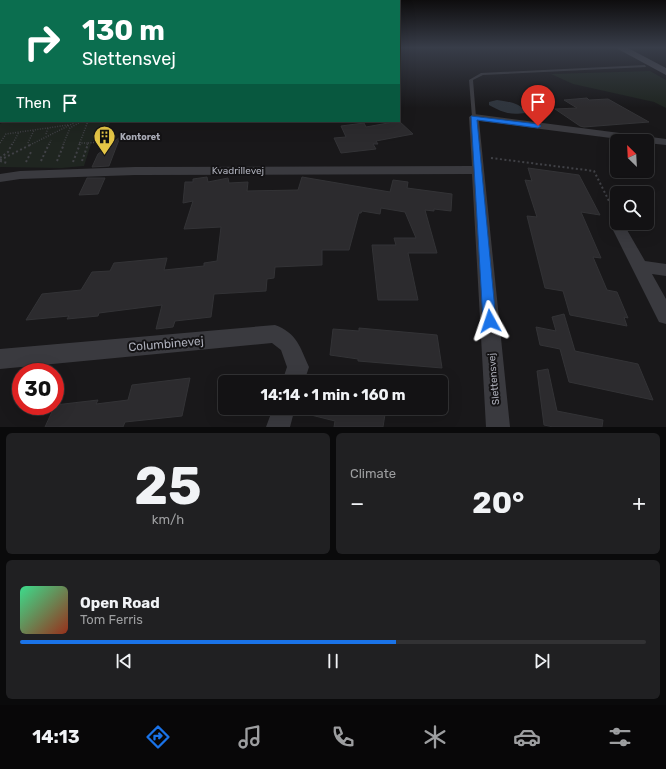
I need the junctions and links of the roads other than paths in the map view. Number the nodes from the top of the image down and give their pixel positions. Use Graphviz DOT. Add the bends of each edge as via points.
graph roads {
  1 [pos="606,68"];
  2 [pos="474,118"];
  3 [pos="666,142"];
  4 [pos="477,163"];
  5 [pos="0,178"];
  6 [pos="621,230"];
  7 [pos="639,266"];
  8 [pos="666,270"];
  9 [pos="666,316"];
  10 [pos="0,359"];
  11 [pos="295,375"];
  12 [pos="282,415"];
  13 [pos="278,427"];
  14 [pos="498,427"];
  1 -- 2 [label="lane" via="482,74 471,80"];
  2 -- 3 [label="street"];
  2 -- 4 [label="street, Slettensvej"];
  4 -- 5 [label="street, Kvadrillevej" via="136,171"];
  4 -- 14 [label="street, Slettensvej"];
  6 -- 7 [label="street"];
  7 -- 8 [label="street"];
  7 -- 9 [label="street"];
  10 -- 11 [label="street, Columbinevej" via="275,334 288,344 298,367"];
  12 -- 13 [label="street"];
}
